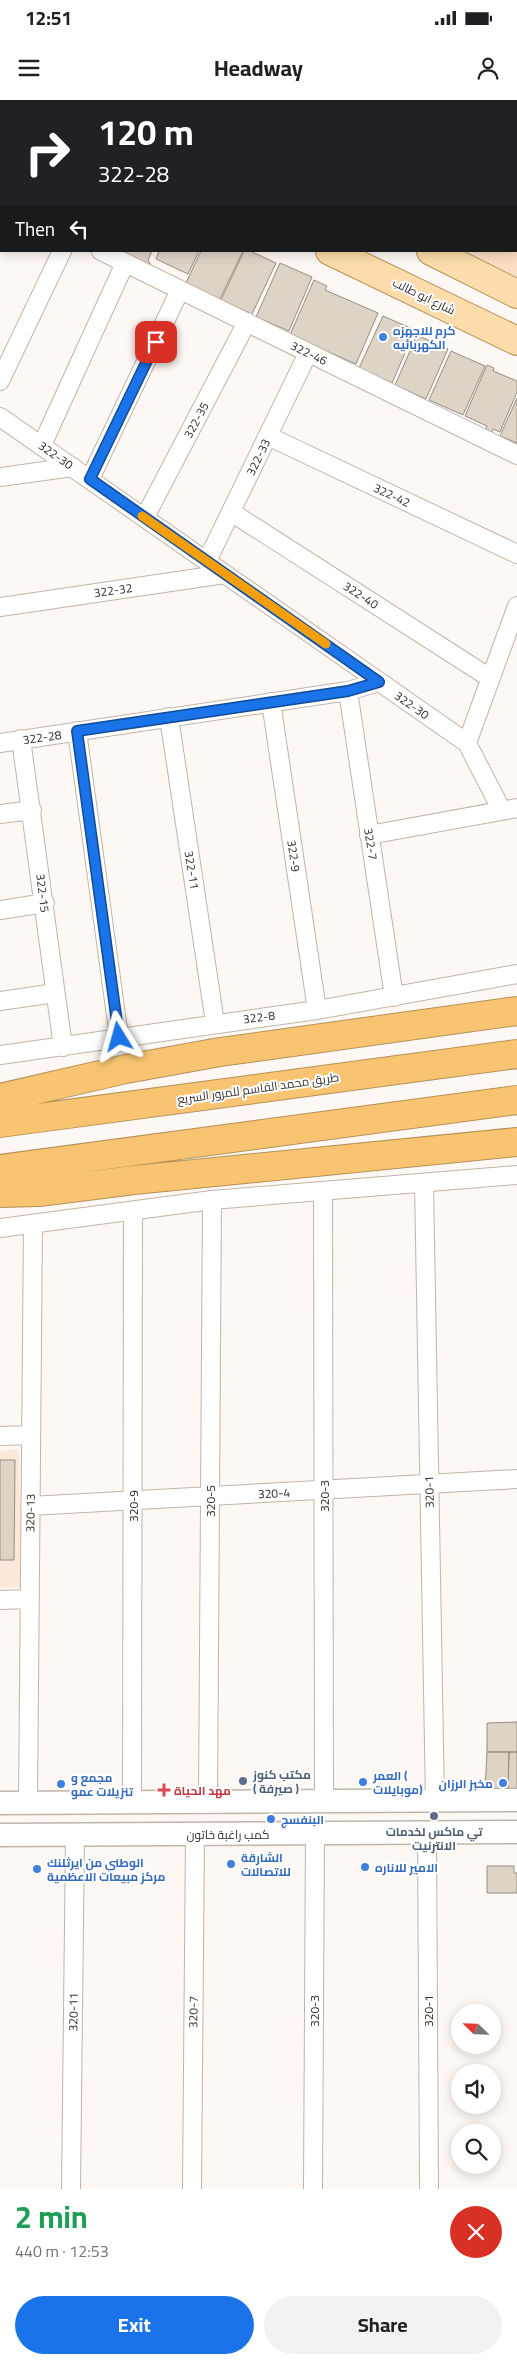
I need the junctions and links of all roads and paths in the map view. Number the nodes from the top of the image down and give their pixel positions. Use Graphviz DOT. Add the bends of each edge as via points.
graph roads {
  1 [pos="62,252"];
  2 [pos="103,252"];
  3 [pos="332,252"];
  4 [pos="433,252"];
  5 [pos="125,263"];
  6 [pos="180,290"];
  7 [pos="517,294"];
  8 [pos="247,322"];
  9 [pos="517,341"];
  10 [pos="308,353"];
  11 [pos="0,381"];
  12 [pos="0,416"];
  13 [pos="268,436"];
  14 [pos="42,446"];
  15 [pos="517,455"];
  16 [pos="73,467"];
  17 [pos="0,477"];
  18 [pos="90,479"];
  19 [pos="231,512"];
  20 [pos="145,518"];
  21 [pos="517,554"];
  22 [pos="207,561"];
  23 [pos="225,574"];
  24 [pos="517,606"];
  25 [pos="0,607"];
  26 [pos="490,678"];
  27 [pos="379,682"];
  28 [pos="348,691"];
  29 [pos="271,702"];
  30 [pos="169,718"];
  31 [pos="77,731"];
  32 [pos="21,740"];
  33 [pos="0,743"];
  34 [pos="467,743"];
  35 [pos="32,810"];
  36 [pos="510,810"];
  37 [pos="0,814"];
  38 [pos="369,834"];
  39 [pos="44,903"];
  40 [pos="0,910"];
  41 [pos="517,974"];
  42 [pos="55,993"];
  43 [pos="394,997"];
  44 [pos="0,1001"];
  45 [pos="317,1010"];
  46 [pos="517,1011"];
  47 [pos="215,1023"];
  48 [pos="119,1037"];
  49 [pos="63,1047"];
  50 [pos="517,1054"];
  51 [pos="0,1055"];
  52 [pos="0,1098"];
  53 [pos="517,1100"];
  54 [pos="0,1123"];
  55 [pos="517,1142"];
  56 [pos="0,1168"];
  57 [pos="517,1175"];
  58 [pos="424,1183"];
  59 [pos="323,1191"];
  60 [pos="0,1193"];
  61 [pos="212,1200"];
  62 [pos="134,1210"];
  63 [pos="33,1224"];
  64 [pos="0,1228"];
  65 [pos="31,1435"];
  66 [pos="0,1436"];
  67 [pos="517,1479"];
  68 [pos="428,1484"];
  69 [pos="324,1490"];
  70 [pos="210,1496"];
  71 [pos="133,1500"];
  72 [pos="30,1506"];
  73 [pos="30,1599"];
  74 [pos="0,1600"];
  75 [pos="517,1800"];
  76 [pos="324,1801"];
  77 [pos="435,1801"];
  78 [pos="132,1802"];
  79 [pos="208,1802"];
  80 [pos="0,1803"];
  81 [pos="28,1803"];
  82 [pos="517,1832"];
  83 [pos="315,1833"];
  84 [pos="427,1833"];
  85 [pos="195,1834"];
  86 [pos="75,1835"];
  87 [pos="0,1836"];
  88 [pos="71,2189"];
  89 [pos="192,2189"];
  90 [pos="313,2189"];
  91 [pos="429,2189"];
  1 -- 11 [label="street"];
  2 -- 5 [label="street, 322-46"];
  3 -- 9 [label="main road, شارع ابو طالب"];
  4 -- 7 [label="main road"];
  5 -- 6 [label="street, 322-46"];
  5 -- 14 [label="street"];
  6 -- 8 [label="street, 322-46"];
  6 -- 18 [label="street"];
  8 -- 10 [label="street, 322-46"];
  8 -- 20 [label="street, 322-35"];
  10 -- 13 [label="street, 322-33"];
  10 -- 15 [label="street, 322-46"];
  12 -- 14 [label="street, 322-30"];
  13 -- 19 [label="street, 322-33"];
  13 -- 21 [label="street, 322-42"];
  14 -- 16 [label="street, 322-30"];
  16 -- 17 [label="street"];
  16 -- 18 [label="street, 322-30"];
  18 -- 20 [label="street, 322-30"];
  19 -- 22 [label="street, 322-33"];
  19 -- 26 [label="street, 322-40"];
  20 -- 22 [label="street, 322-30"];
  22 -- 23 [label="street, 322-30"];
  23 -- 25 [label="street, 322-32"];
  23 -- 27 [label="street, 322-30"];
  24 -- 26 [label="street"];
  26 -- 34 [label="street"];
  27 -- 28 [label="street, 322-28"];
  27 -- 34 [label="street, 322-30"];
  28 -- 29 [label="street, 322-28"];
  28 -- 38 [label="street, 322-7"];
  29 -- 30 [label="street, 322-28"];
  29 -- 45 [label="street, 322-9"];
  30 -- 31 [label="street, 322-28"];
  30 -- 47 [label="street, 322-11"];
  31 -- 32 [label="street, 322-28"];
  31 -- 48 [label="street"];
  32 -- 33 [label="street, 322-28"];
  32 -- 35 [label="street, 322-15"];
  34 -- 36 [label="street, 322-30"];
  35 -- 37 [label="street"];
  35 -- 39 [label="street, 322-15"];
  36 -- 38 [label="street"];
  38 -- 43 [label="street, 322-7"];
  39 -- 40 [label="street"];
  39 -- 42 [label="street, 322-15"];
  41 -- 43 [label="street, 322-8"];
  42 -- 44 [label="street"];
  42 -- 49 [label="street, 322-15"];
  43 -- 45 [label="street, 322-8"];
  45 -- 47 [label="street, 322-8"];
  46 -- 52 [label="highway" via="220,1052 126,1069"];
  47 -- 48 [label="street, 322-8"];
  48 -- 49 [label="street, 322-8"];
  49 -- 51 [label="street, 322-8"];
  50 -- 54 [label="highway, طريق محمد القاسم للمرور السريع"];
  53 -- 56 [label="highway"];
  55 -- 60 [label="highway" via="39,1192"];
  57 -- 58 [label="street"];
  58 -- 59 [label="street"];
  58 -- 68 [label="street, 320-1"];
  59 -- 61 [label="street"];
  59 -- 69 [label="street, 320-3"];
  61 -- 62 [label="street"];
  61 -- 70 [label="street, 320-5"];
  62 -- 63 [label="street"];
  62 -- 71 [label="street, 320-9"];
  63 -- 64 [label="street"];
  63 -- 65 [label="street, 320-13"];
  65 -- 66 [label="street"];
  65 -- 72 [label="street, 320-13"];
  67 -- 68 [label="street, 320-4"];
  68 -- 69 [label="street, 320-4"];
  68 -- 77 [label="street, 320-1"];
  69 -- 70 [label="street, 320-4"];
  69 -- 76 [label="street, 320-3"];
  70 -- 71 [label="street, 320-4"];
  70 -- 79 [label="street, 320-5"];
  71 -- 72 [label="street, 320-4"];
  71 -- 78 [label="street, 320-9"];
  72 -- 73 [label="street, 320-13"];
  73 -- 74 [label="street"];
  73 -- 81 [label="street, 320-13"];
  75 -- 77 [label="street"];
  76 -- 77 [label="street"];
  76 -- 79 [label="street"];
  78 -- 79 [label="street"];
  78 -- 81 [label="street"];
  80 -- 81 [label="street"];
  82 -- 84 [label="street, كمب راغبة خاتون"];
  83 -- 84 [label="street, كمب راغبة خاتون"];
  83 -- 85 [label="street, كمب راغبة خاتون"];
  83 -- 90 [label="street, 320-3"];
  84 -- 91 [label="street, 320-1"];
  85 -- 86 [label="street, كمب راغبة خاتون"];
  85 -- 89 [label="street, 320-7"];
  86 -- 87 [label="street, كمب راغبة خاتون"];
  86 -- 88 [label="street, 320-11"];
}
